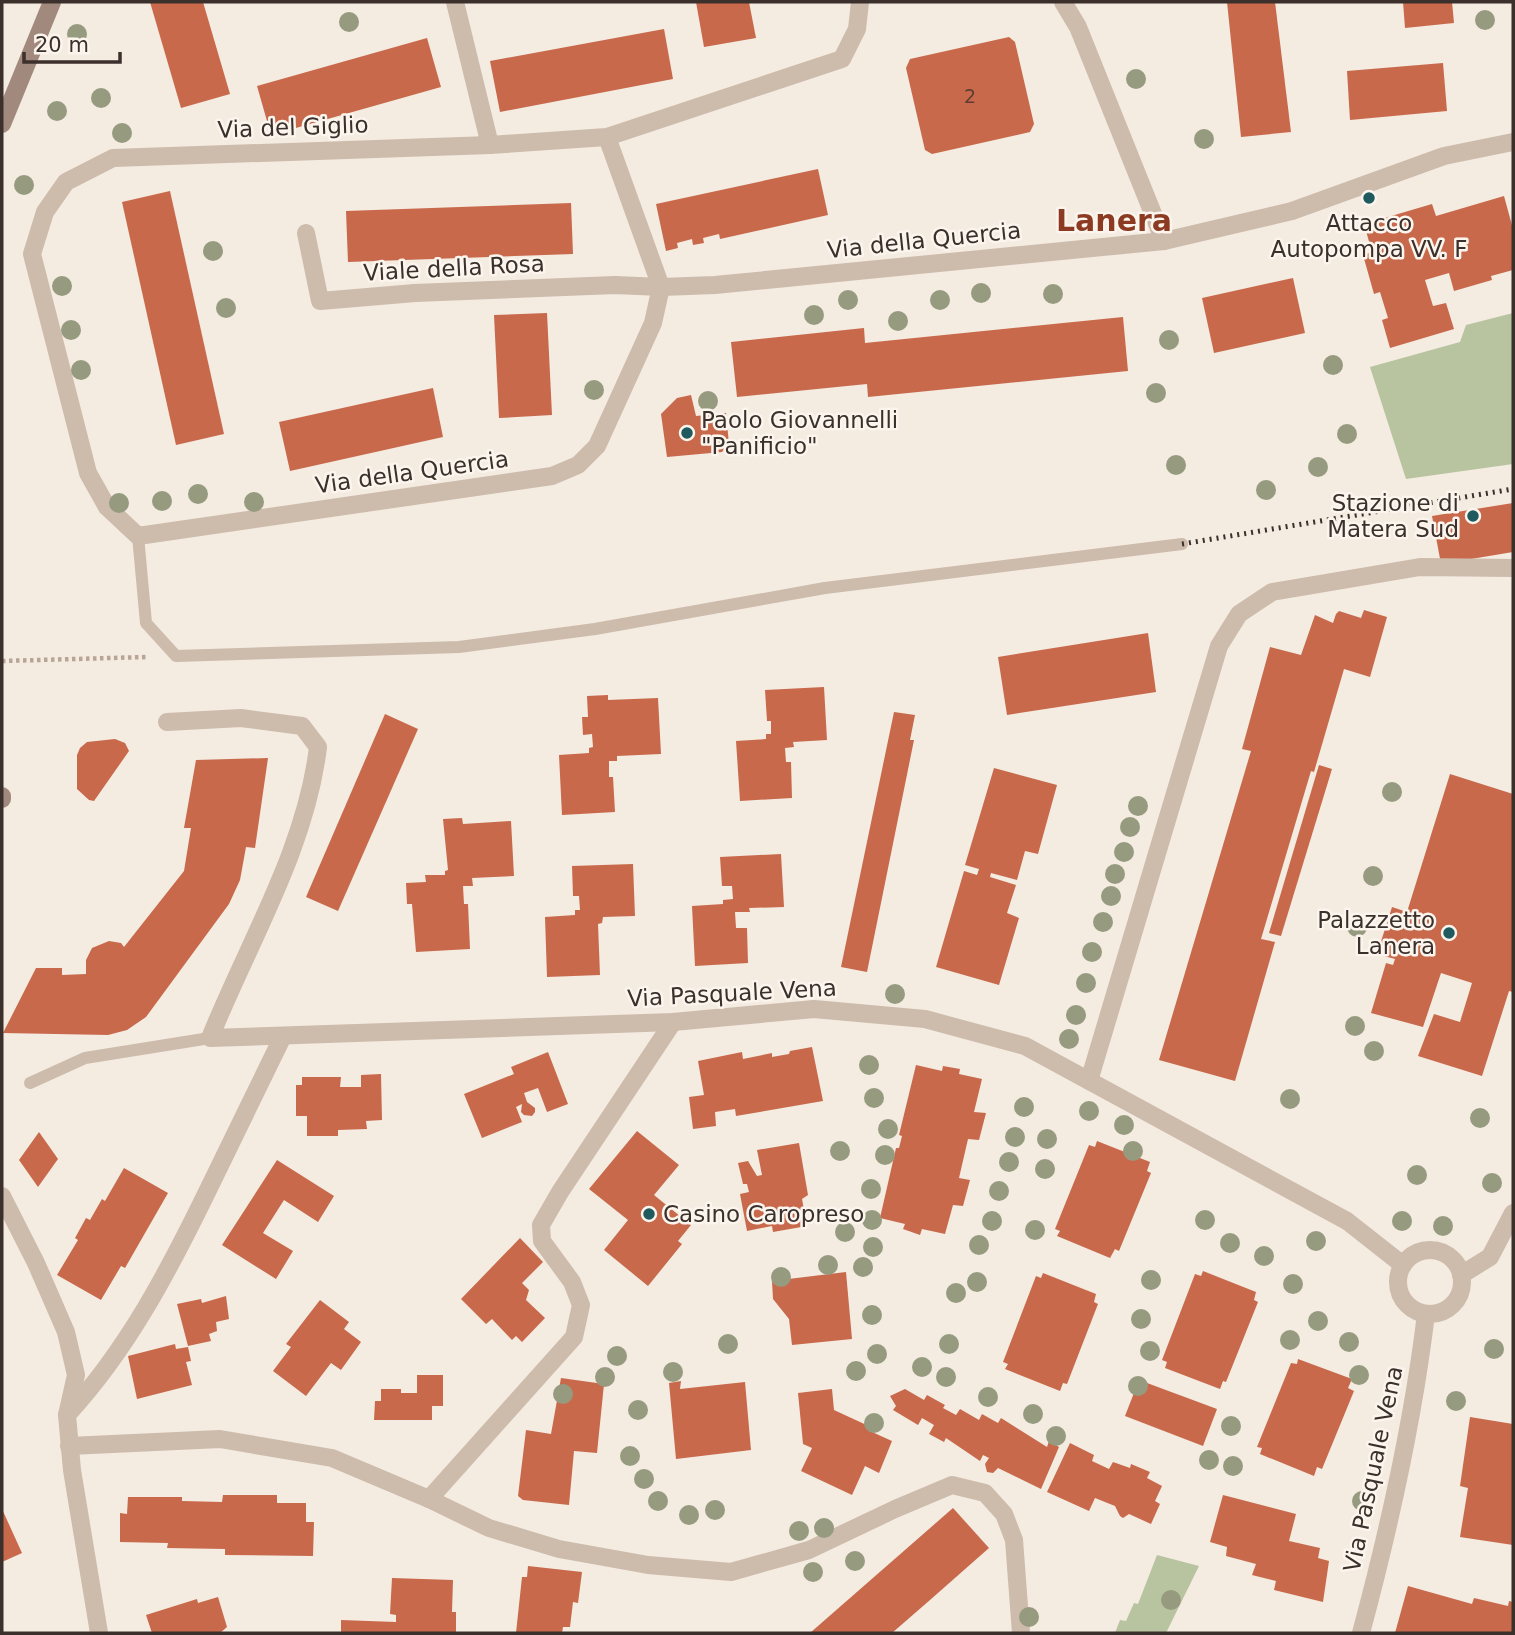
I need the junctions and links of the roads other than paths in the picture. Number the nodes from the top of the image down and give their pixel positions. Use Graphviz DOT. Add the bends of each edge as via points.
graph roads {
  1 [pos="52,2"];
  2 [pos="455,2"];
  3 [pos="860,2"];
  4 [pos="1063,2"];
  5 [pos="2,124"];
  6 [pos="607,137"];
  7 [pos="1513,142"];
  8 [pos="490,145"];
  9 [pos="306,233"];
  10 [pos="1164,241"];
  11 [pos="661,287"];
  12 [pos="138,536"];
  13 [pos="1182,544"];
  14 [pos="1513,568"];
  15 [pos="167,722"];
  16 [pos="673,1021"];
  17 [pos="283,1036"];
  18 [pos="210,1038"];
  19 [pos="1090,1081"];
  20 [pos="30,1083"];
  21 [pos="2,1196"];
  22 [pos="1513,1213"];
  23 [pos="1403,1265"];
  24 [pos="1461,1275"];
  25 [pos="1426,1314"];
  26 [pos="67,1415"];
  27 [pos="69,1446"];
  28 [pos="429,1499"];
  29 [pos="99,1633"];
  30 [pos="1021,1633"];
  31 [pos="1361,1633"];
  1 -- 5 [label="main road"];
  2 -- 8 [label="street"];
  3 -- 6 [label="street, Via del Giglio" via="857,29 842,59"];
  4 -- 10 [label="street" via="1078,27"];
  6 -- 8 [label="street, Via del Giglio"];
  6 -- 11 [label="street"];
  7 -- 10 [label="street, Via della Quercia" via="1444,156 1292,211"];
  8 -- 12 [label="street, Via del Giglio" via="113,158 66,182 45,212 32,254 88,473 107,507"];
  9 -- 11 [label="street, Viale della Rosa" via="320,301 415,293"];
  10 -- 11 [label="street, Via della Quercia"];
  11 -- 12 [label="street, Via della Quercia" via="653,323 597,446 578,465 552,476"];
  12 -- 13 [label="lane" via="146,623 176,656 459,647 595,629 825,588"];
  14 -- 19 [label="street" via="1420,567 1285,589 1272,592 1239,614 1219,646"];
  15 -- 18 [label="street" via="241,718 302,726 318,747 315,777 279,885"];
  16 -- 17 [label="street, Via Pasquale Vena"];
  16 -- 19 [label="street, Via Pasquale Vena" via="814,1009 925,1019 1025,1046"];
  16 -- 28 [label="street" via="541,1225 542,1241 572,1282 581,1305 574,1337"];
  17 -- 18 [label="street, Via Pasquale Vena"];
  17 -- 26 [label="street" via="169,1270 94,1386"];
  18 -- 20 [label="lane" via="85,1058"];
  19 -- 23 [label="street, Via Pasquale Vena" via="1347,1222"];
  21 -- 26 [label="street" via="66,1332 76,1376"];
  22 -- 24 [label="street" via="1490,1257"];
  23 -- 24 [label="street" via="1420,1251 1431,1250 1450,1258"];
  23 -- 25 [label="street" via="1398,1286 1401,1296 1406,1305"];
  24 -- 25 [label="street" via="1454,1304"];
  25 -- 31 [label="street, Via Pasquale Vena" via="1419,1375"];
  26 -- 27 [label="street"];
  27 -- 28 [label="street" via="220,1439 332,1458"];
  27 -- 29 [label="street"];
  28 -- 30 [label="street" via="489,1528 559,1549 731,1572 809,1550 952,1485 985,1493 1004,1514 1014,1540"];
}
